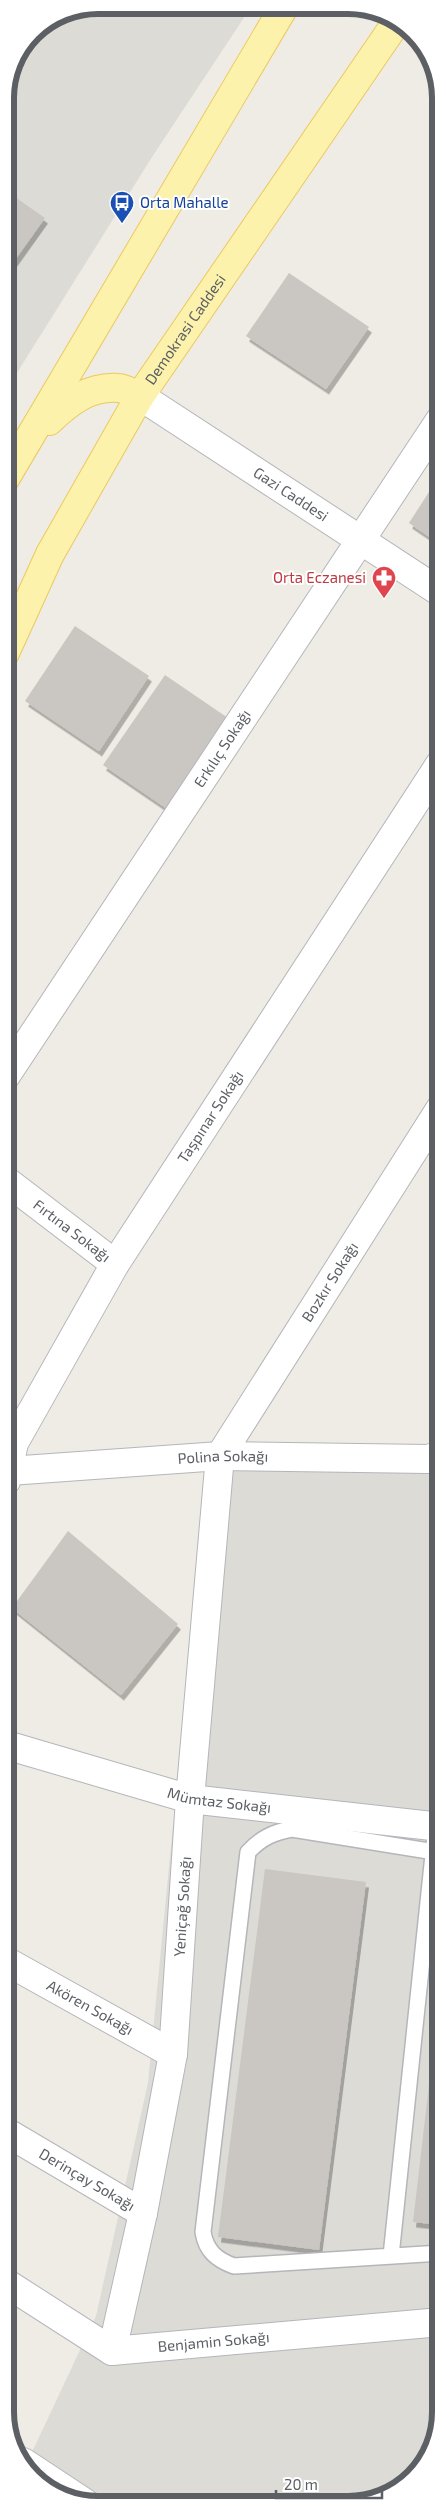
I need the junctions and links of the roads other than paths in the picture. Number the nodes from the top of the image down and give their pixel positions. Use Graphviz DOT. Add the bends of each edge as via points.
graph roads {
  1 [pos="280,14"];
  2 [pos="393,27"];
  3 [pos="140,396"];
  4 [pos="432,432"];
  5 [pos="31,439"];
  6 [pos="14,465"];
  7 [pos="360,540"];
  8 [pos="432,587"];
  9 [pos="14,633"];
  10 [pos="432,776"];
  11 [pos="14,1063"];
  12 [pos="432,1121"];
  13 [pos="14,1186"];
  14 [pos="115,1264"];
  15 [pos="14,1443"];
  16 [pos="432,1451"];
  17 [pos="220,1456"];
  18 [pos="14,1473"];
  19 [pos="14,1747"];
  20 [pos="190,1800"];
  21 [pos="432,1839"];
  22 [pos="432,1840"];
  23 [pos="432,1884"];
  24 [pos="14,1965"];
  25 [pos="174,2054"];
  26 [pos="14,2137"];
  27 [pos="143,2213"];
  28 [pos="432,2254"];
  29 [pos="390,2256"];
  30 [pos="14,2288"];
  31 [pos="432,2323"];
  32 [pos="112,2351"];
  33 [pos="41,2474"];
  34 [pos="66,2490"];
  1 -- 5 [label="main road"];
  2 -- 3 [label="main road, Demokrasi Caddesi"];
  3 -- 5 [label="main road" via="119,388 91,391 68,403"];
  3 -- 7 [label="street, Gazi Caddesi"];
  3 -- 9 [label="main road, Demokrasi Caddesi" via="50,554"];
  4 -- 7 [label="street, Erkılıç Sokağı"];
  5 -- 6 [label="main road"];
  7 -- 8 [label="street, Gazi Caddesi"];
  7 -- 11 [label="street, Erkılıç Sokağı"];
  10 -- 14 [label="street, Taşpınar Sokağı"];
  12 -- 17 [label="street, Bozkır Sokağı"];
  13 -- 14 [label="street, Fırtına Sokağı"];
  14 -- 15 [label="street, Taşpınar Sokağı"];
  16 -- 17 [label="street, Polina Sokağı"];
  17 -- 18 [label="street, Polina Sokağı"];
  17 -- 20 [label="street, Yeniçağ Sokağı"];
  19 -- 20 [label="street, Mümtaz Sokağı"];
  20 -- 21 [label="street, Mümtaz Sokağı"];
  20 -- 25 [label="street, Yeniçağ Sokağı"];
  22 -- 29 [label="lane" via="292,1828 265,1837 248,1852 203,2232 204,2241 214,2256 234,2266"];
  23 -- 29 [label="lane"];
  24 -- 25 [label="street, Akören Sokağı"];
  25 -- 27 [label="street, Yeniçağ Sokağı"];
  26 -- 27 [label="street, Derinçay Sokağı"];
  27 -- 32 [label="street, Yeniçağ Sokağı"];
  28 -- 29 [label="lane"];
  30 -- 32 [label="street"];
  31 -- 32 [label="street, Benjamin Sokağı"];
  33 -- 34 [label="street"];
}
